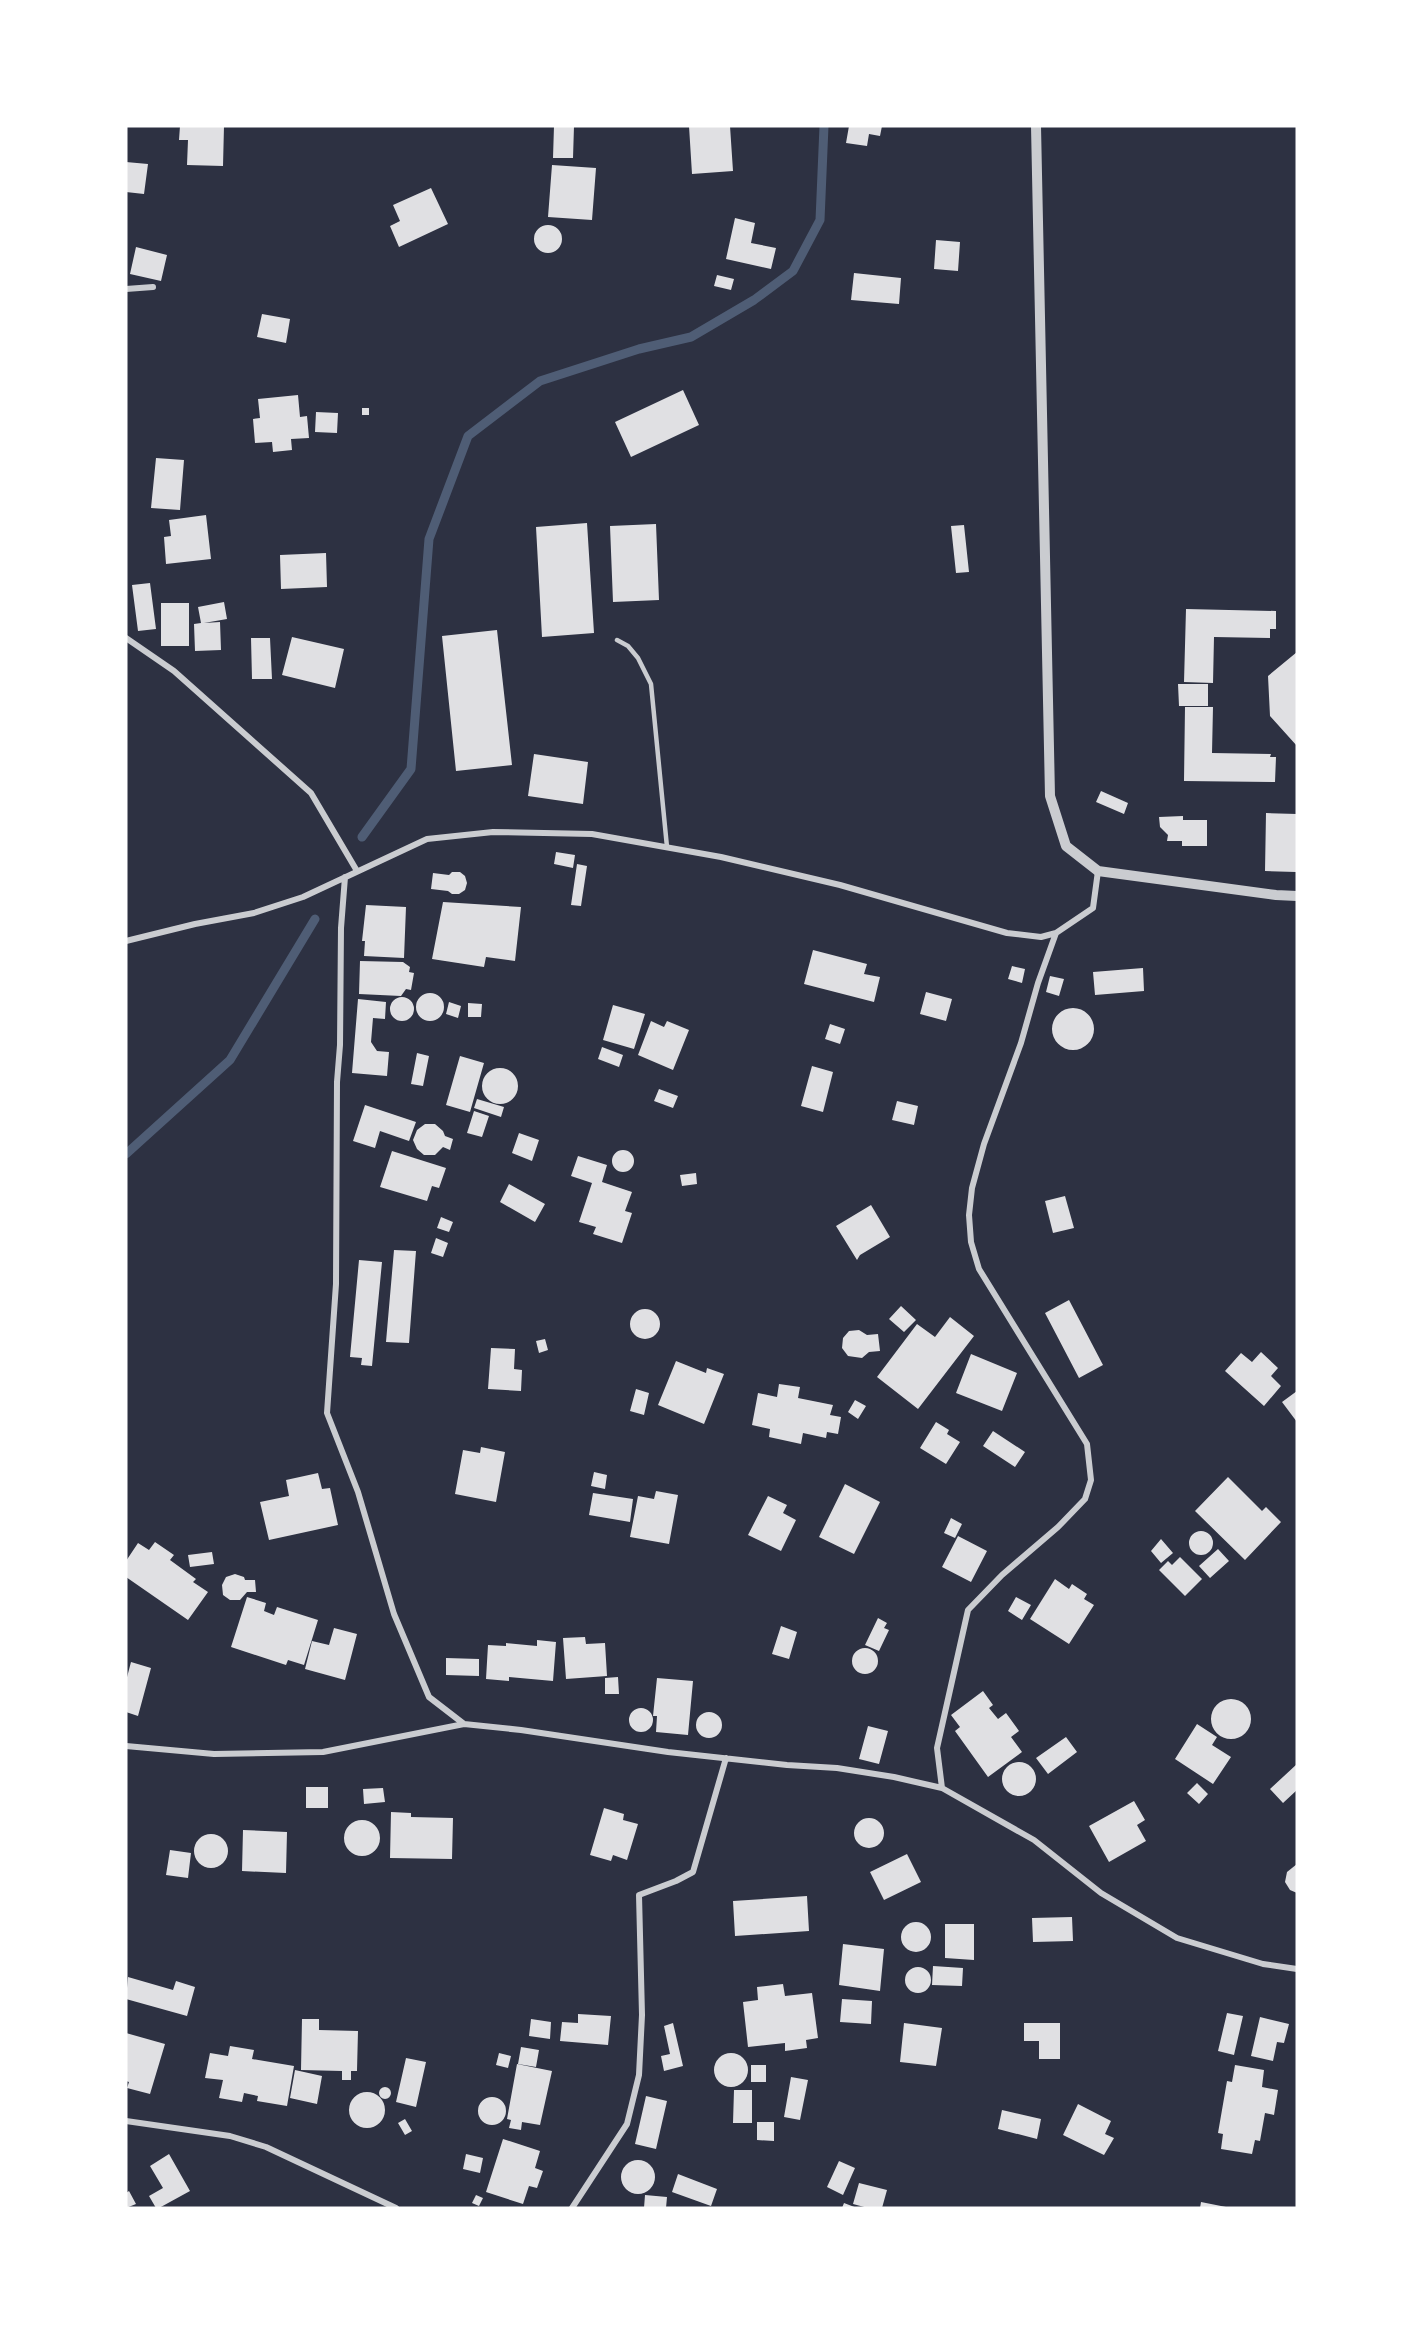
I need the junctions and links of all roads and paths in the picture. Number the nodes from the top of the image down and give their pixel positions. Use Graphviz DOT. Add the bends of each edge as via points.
graph roads {
  1 [pos="1036,126"];
  2 [pos="153,287"];
  3 [pos="126,290"];
  4 [pos="126,638"];
  5 [pos="617,640"];
  6 [pos="667,847"];
  7 [pos="357,871"];
  8 [pos="1098,871"];
  9 [pos="345,877"];
  10 [pos="1297,896"];
  11 [pos="1056,933"];
  12 [pos="126,940"];
  13 [pos="464,1724"];
  14 [pos="126,1746"];
  15 [pos="726,1758"];
  16 [pos="942,1788"];
  17 [pos="1297,1969"];
  18 [pos="126,2121"];
  19 [pos="396,2208"];
  20 [pos="572,2208"];
  1 -- 8 [label="street" via="1050,796 1066,846"];
  2 -- 3 [label="street"];
  4 -- 7 [label="street" via="174,671 311,794"];
  5 -- 6 [label="lane" via="638,658 651,684"];
  6 -- 7 [label="street" via="592,834 493,832 427,839"];
  6 -- 11 [label="street" via="840,885 1007,933 1041,937"];
  7 -- 9 [label="street"];
  8 -- 10 [label="street"];
  8 -- 11 [label="street" via="1093,908"];
  9 -- 12 [label="street" via="303,897 254,913"];
  9 -- 13 [label="street" via="337,1082 336,1284 327,1413 358,1492 394,1614 415,1668 429,1697"];
  11 -- 16 [label="street" via="984,1144 969,1215 979,1269 1087,1444 1091,1480 1085,1499 969,1610 936,1748"];
  13 -- 14 [label="street" via="323,1752 214,1754"];
  13 -- 15 [label="street"];
  15 -- 16 [label="street" via="837,1768"];
  15 -- 20 [label="street" via="693,1872 639,1895 639,2075 627,2124"];
  16 -- 17 [label="street" via="1035,1840 1101,1893 1177,1938 1263,1964"];
  18 -- 19 [label="street" via="230,2136 266,2147"];
}
